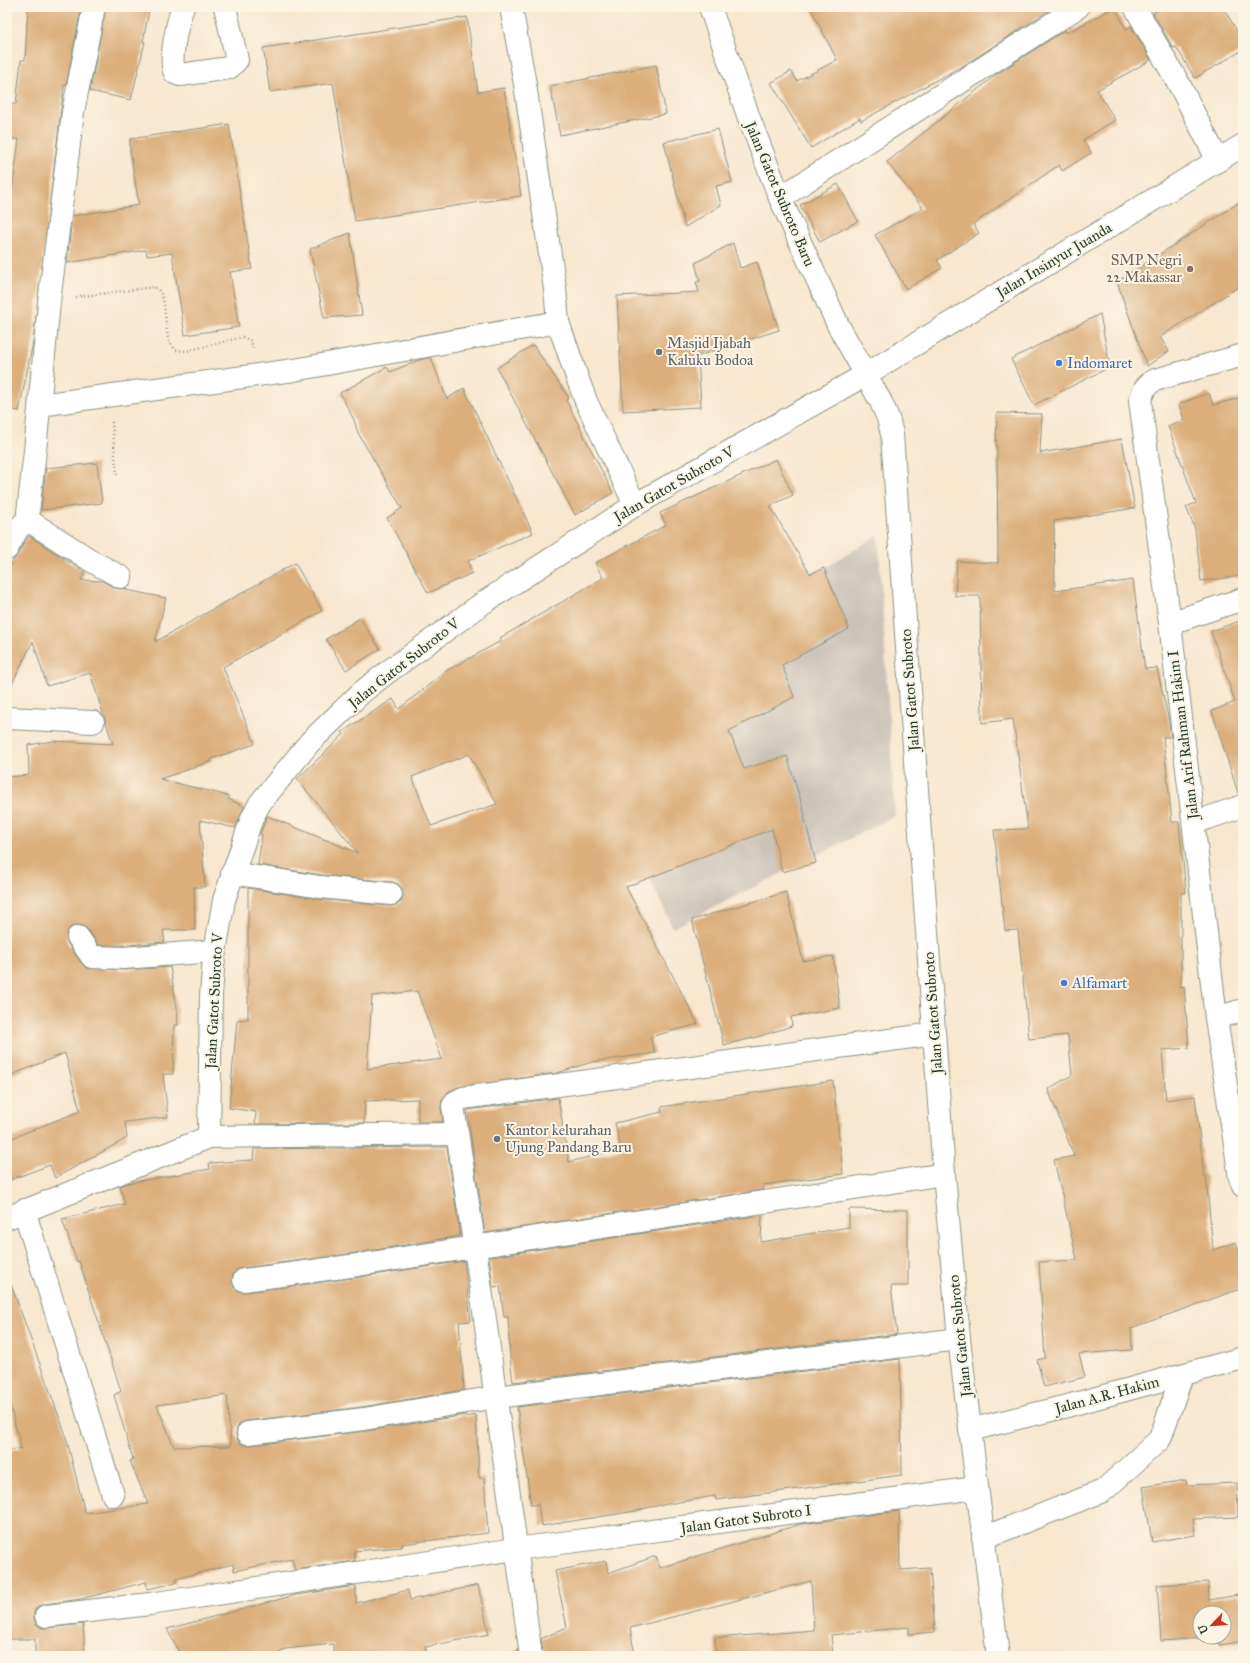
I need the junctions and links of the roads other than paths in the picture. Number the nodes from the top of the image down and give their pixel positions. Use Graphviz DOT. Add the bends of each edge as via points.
graph roads {
  1 [pos="94,7"];
  2 [pos="183,7"];
  3 [pos="225,7"];
  4 [pos="511,7"];
  5 [pos="1078,7"];
  6 [pos="1135,7"];
  7 [pos="716,10"];
  8 [pos="1243,146"];
  9 [pos="1218,161"];
  10 [pos="780,198"];
  11 [pos="558,322"];
  12 [pos="1243,355"];
  13 [pos="865,375"];
  14 [pos="40,405"];
  15 [pos="635,505"];
  16 [pos="28,519"];
  17 [pos="7,549"];
  18 [pos="121,577"];
  19 [pos="1243,599"];
  20 [pos="1170,623"];
  21 [pos="7,718"];
  22 [pos="93,722"];
  23 [pos="1243,806"];
  24 [pos="1194,823"];
  25 [pos="232,873"];
  26 [pos="391,894"];
  27 [pos="78,937"];
  28 [pos="214,951"];
  29 [pos="1243,1010"];
  30 [pos="1216,1018"];
  31 [pos="934,1034"];
  32 [pos="457,1134"];
  33 [pos="209,1136"];
  34 [pos="944,1174"];
  35 [pos="1243,1186"];
  36 [pos="16,1214"];
  37 [pos="474,1246"];
  38 [pos="244,1280"];
  39 [pos="959,1339"];
  40 [pos="1243,1358"];
  41 [pos="1182,1375"];
  42 [pos="496,1397"];
  43 [pos="970,1430"];
  44 [pos="248,1432"];
  45 [pos="976,1488"];
  46 [pos="113,1495"];
  47 [pos="983,1538"];
  48 [pos="516,1549"];
  49 [pos="46,1616"];
  50 [pos="531,1656"];
  51 [pos="998,1656"];
  1 -- 14 [label="street" via="73,112 49,302"];
  2 -- 3 [label="street" via="172,65 175,73 180,75 230,68 237,60"];
  4 -- 11 [label="street" via="525,84"];
  5 -- 10 [label="street"];
  6 -- 9 [label="street" via="1180,86"];
  7 -- 10 [label="street, Jalan Gatot Subroto Baru" via="749,118"];
  8 -- 9 [label="street, Jalan Insinyur Juanda"];
  9 -- 13 [label="street, Jalan Insinyur Juanda"];
  10 -- 13 [label="street, Jalan Gatot Subroto Baru" via="838,325"];
  11 -- 14 [label="street" via="294,370"];
  11 -- 15 [label="street" via="586,401"];
  12 -- 20 [label="street, Jalan Arif Rahman Hakim I" via="1155,380 1147,385 1140,401"];
  13 -- 15 [label="street, Jalan Gatot Subroto V"];
  13 -- 31 [label="street, Jalan Gatot Subroto" via="888,418 892,434"];
  14 -- 16 [label="street"];
  15 -- 25 [label="street, Jalan Gatot Subroto V" via="483,603 362,692 310,742 260,803"];
  16 -- 17 [label="street" via="17,530"];
  16 -- 18 [label="street" via="38,528"];
  19 -- 20 [label="street"];
  20 -- 24 [label="street, Jalan Arif Rahman Hakim I"];
  21 -- 22 [label="street"];
  23 -- 24 [label="street"];
  24 -- 30 [label="street, Jalan Arif Rahman Hakim I"];
  25 -- 26 [label="street" via="320,887"];
  25 -- 28 [label="street, Jalan Gatot Subroto V"];
  27 -- 28 [label="street" via="92,957 99,958"];
  28 -- 33 [label="street, Jalan Gatot Subroto V"];
  29 -- 30 [label="street"];
  30 -- 35 [label="street, Jalan Arif Rahman Hakim I"];
  31 -- 32 [label="street" via="461,1098 453,1106"];
  31 -- 34 [label="street, Jalan Gatot Subroto"];
  32 -- 33 [label="street"];
  32 -- 37 [label="street"];
  33 -- 36 [label="street"];
  34 -- 37 [label="street"];
  34 -- 39 [label="street, Jalan Gatot Subroto"];
  36 -- 46 [label="street"];
  37 -- 38 [label="street"];
  37 -- 42 [label="street"];
  39 -- 42 [label="street"];
  39 -- 43 [label="street, Jalan Gatot Subroto"];
  40 -- 41 [label="street, Jalan A.R. Hakim"];
  41 -- 43 [label="street, Jalan A.R. Hakim"];
  41 -- 47 [label="street" via="1160,1439 1103,1492"];
  42 -- 44 [label="street" via="364,1419"];
  42 -- 48 [label="street"];
  43 -- 45 [label="street, Jalan Gatot Subroto"];
  45 -- 47 [label="street, Jalan Gatot Subroto"];
  45 -- 48 [label="street, Jalan Gatot Subroto I"];
  47 -- 51 [label="street, Jalan Gatot Subroto"];
  48 -- 49 [label="street, Jalan Gatot Subroto I" via="150,1604"];
  48 -- 50 [label="street"];
}
